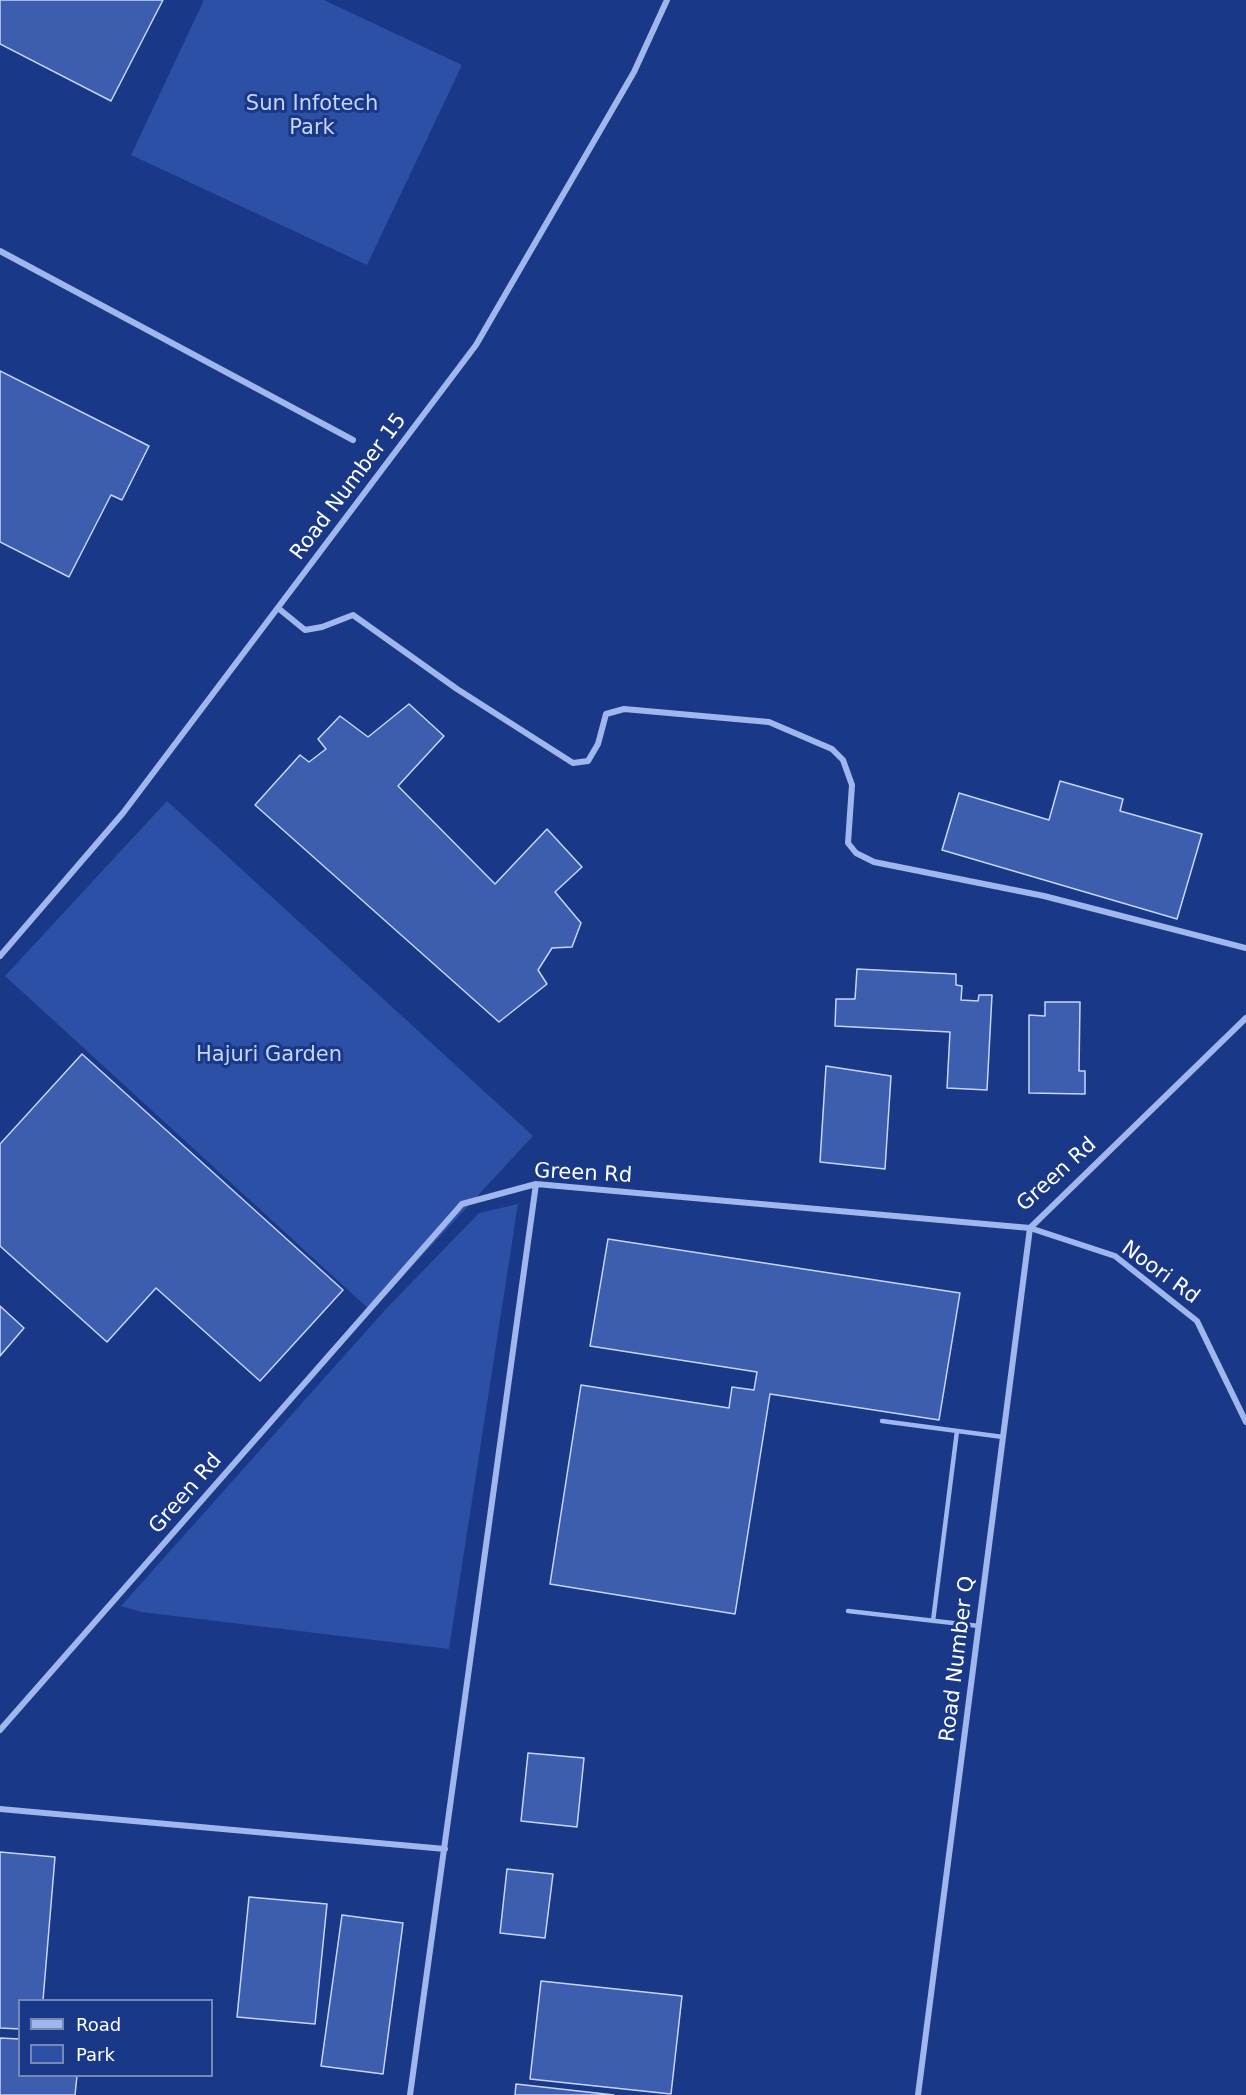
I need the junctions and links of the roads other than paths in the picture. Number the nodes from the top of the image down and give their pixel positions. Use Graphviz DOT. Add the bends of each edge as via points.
graph roads {
  1 [pos="667,0"];
  2 [pos="0,251"];
  3 [pos="353,440"];
  4 [pos="278,608"];
  5 [pos="1246,948"];
  6 [pos="0,956"];
  7 [pos="1246,1018"];
  8 [pos="537,1184"];
  9 [pos="1030,1228"];
  10 [pos="882,1421"];
  11 [pos="1246,1422"];
  12 [pos="957,1431"];
  13 [pos="1003,1437"];
  14 [pos="848,1611"];
  15 [pos="933,1621"];
  16 [pos="979,1626"];
  17 [pos="0,1730"];
  18 [pos="0,1809"];
  19 [pos="445,1849"];
  20 [pos="410,2095"];
  21 [pos="918,2095"];
  1 -- 4 [label="street, Road Number 15" via="634,72 476,345"];
  2 -- 3 [label="street"];
  4 -- 5 [label="street" via="305,630 353,615 573,763 588,761 598,744 606,714 624,709 769,722 832,748 843,760 852,785 848,843 856,853 874,862 1044,896"];
  4 -- 6 [label="street, Road Number 15" via="123,813"];
  7 -- 9 [label="street, Green Rd"];
  8 -- 9 [label="street, Green Rd"];
  8 -- 17 [label="street, Green Rd" via="462,1204"];
  8 -- 19 [label="street"];
  9 -- 11 [label="street, Noori Rd" via="1115,1256 1197,1321"];
  9 -- 13 [label="street, Road Number Q"];
  10 -- 12 [label="lane"];
  12 -- 13 [label="lane"];
  12 -- 15 [label="lane"];
  13 -- 16 [label="street, Road Number Q"];
  14 -- 15 [label="lane"];
  15 -- 16 [label="lane"];
  16 -- 21 [label="street, Road Number Q"];
  18 -- 19 [label="street"];
  19 -- 20 [label="street"];
}
